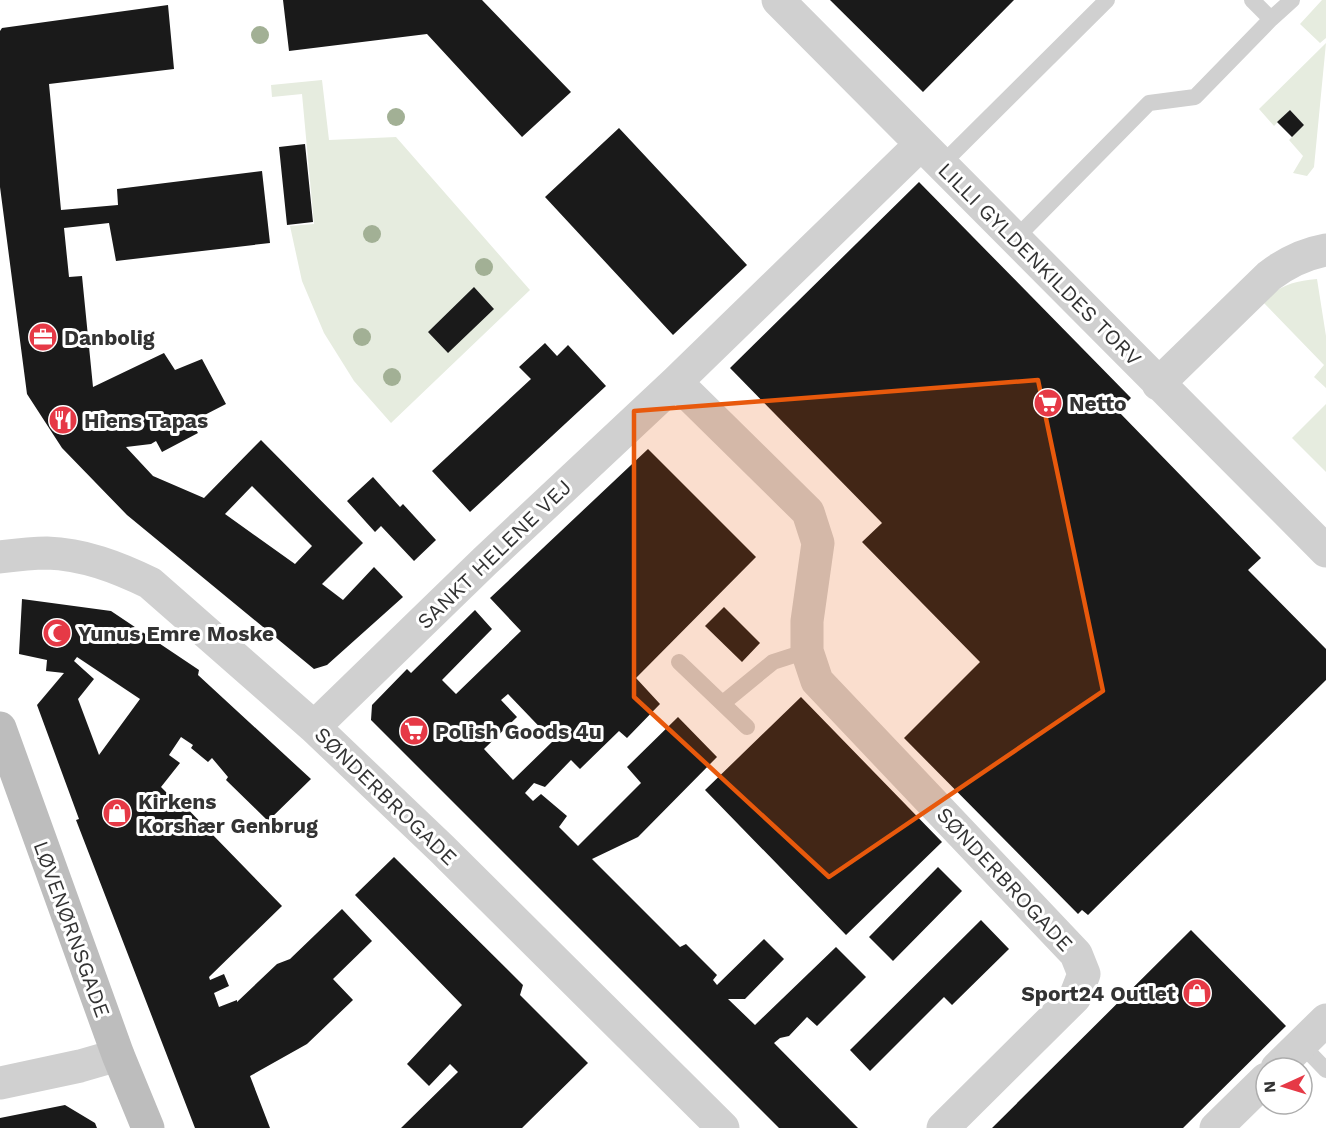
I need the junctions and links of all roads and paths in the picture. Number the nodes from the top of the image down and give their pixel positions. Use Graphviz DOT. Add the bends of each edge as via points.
graph roads {
  1 [pos="778,0"];
  2 [pos="1107,0"];
  3 [pos="1252,0"];
  4 [pos="1292,0"];
  5 [pos="1271,19"];
  6 [pos="931,154"];
  7 [pos="1015,239"];
  8 [pos="1326,250"];
  9 [pos="808,255"];
  10 [pos="676,382"];
  11 [pos="1158,384"];
  12 [pos="1326,551"];
  13 [pos="0,557"];
  14 [pos="807,636"];
  15 [pos="679,662"];
  16 [pos="723,703"];
  17 [pos="314,727"];
  18 [pos="747,727"];
  19 [pos="0,728"];
  20 [pos="1326,1020"];
  21 [pos="1301,1044"];
  22 [pos="118,1054"];
  23 [pos="1289,1056"];
  24 [pos="1326,1070"];
  25 [pos="0,1083"];
  26 [pos="1254,1091"];
  27 [pos="148,1128"];
  28 [pos="723,1128"];
  29 [pos="943,1128"];
  30 [pos="1216,1128"];
  1 -- 6 [label="street, LILLI GYLDENKILDES TORV"];
  2 -- 6 [label="lane"];
  3 -- 5 [label="lane"];
  4 -- 5 [label="lane"];
  5 -- 7 [label="lane" via="1195,97 1149,103"];
  6 -- 7 [label="street, LILLI GYLDENKILDES TORV"];
  6 -- 9 [label="street, LILLI GYLDENKILDES TORV"];
  7 -- 11 [label="street, LILLI GYLDENKILDES TORV"];
  8 -- 11 [label="street, LILLI GYLDENKILDES TORV" via="1284,265 1269,276"];
  9 -- 10 [label="street, SANKT HELENE VEJ"];
  10 -- 14 [label="street" via="808,512 818,543"];
  10 -- 17 [label="street, SANKT HELENE VEJ"];
  11 -- 12 [label="street, LILLI GYLDENKILDES TORV"];
  13 -- 17 [label="street, SØNDERBROGADE" via="45,553 91,559 150,584"];
  14 -- 16 [label="lane"];
  14 -- 29 [label="street, SØNDERBROGADE" via="817,681 1076,954 1084,974 1076,997"];
  15 -- 16 [label="lane"];
  16 -- 18 [label="lane"];
  17 -- 28 [label="street, SØNDERBROGADE"];
  19 -- 22 [label="street, LØVENØRNSGADE"];
  20 -- 21 [label="street"];
  21 -- 23 [label="street"];
  21 -- 24 [label="lane"];
  22 -- 25 [label="street"];
  22 -- 27 [label="street, LØVENØRNSGADE"];
  26 -- 30 [label="street"];
}
